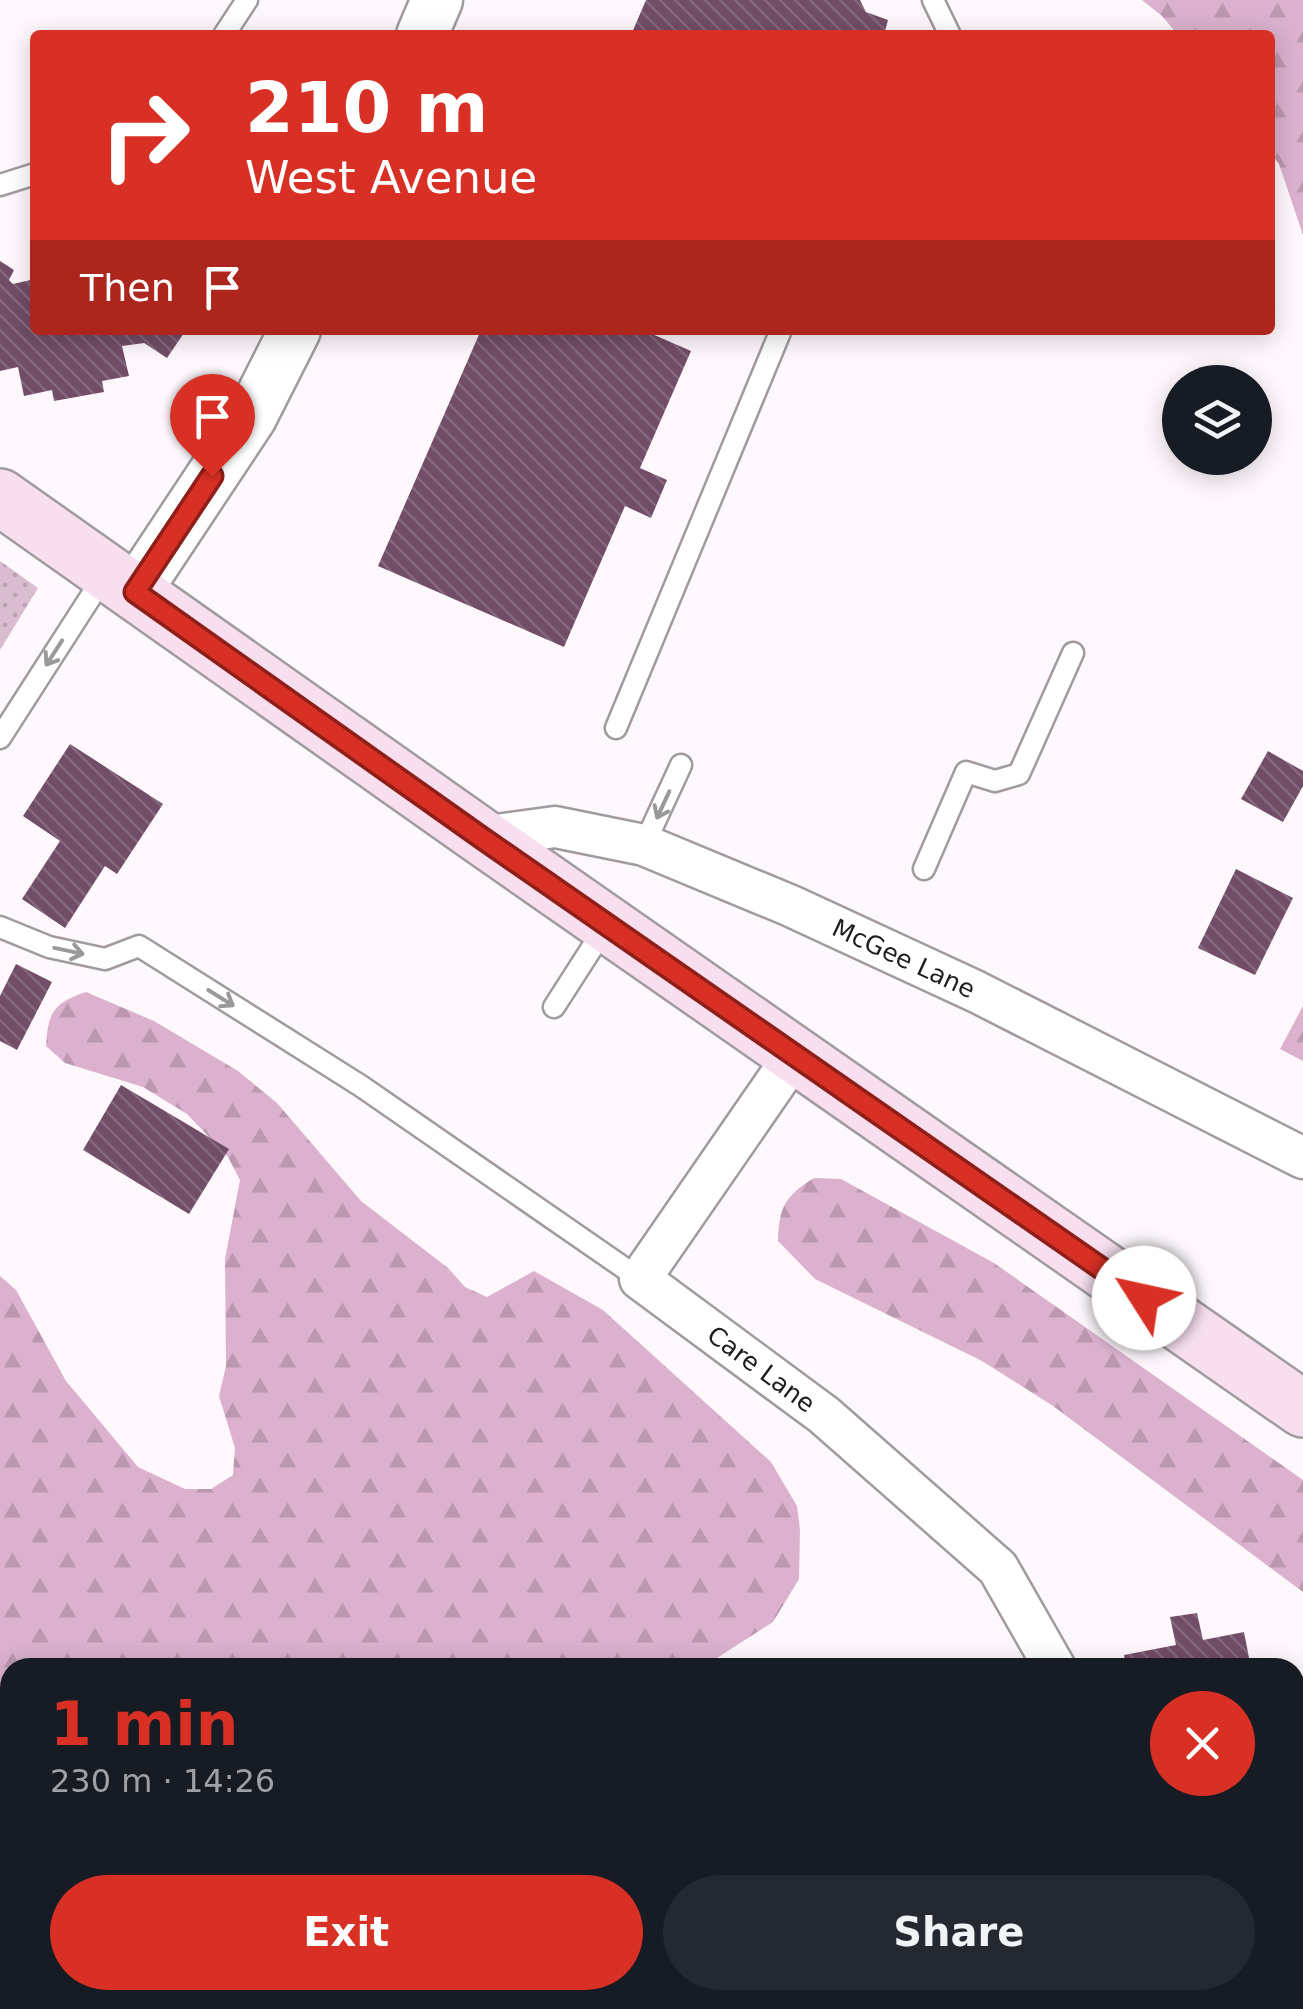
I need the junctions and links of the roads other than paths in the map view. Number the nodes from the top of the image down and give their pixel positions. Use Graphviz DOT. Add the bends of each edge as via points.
graph roads {
  1 [pos="247,0"];
  2 [pos="437,0"];
  3 [pos="933,0"];
  4 [pos="227,30"];
  5 [pos="424,30"];
  6 [pos="948,30"];
  7 [pos="30,176"];
  8 [pos="0,185"];
  9 [pos="292,335"];
  10 [pos="779,335"];
  11 [pos="0,497"];
  12 [pos="121,582"];
  13 [pos="1073,653"];
  14 [pos="616,728"];
  15 [pos="0,738"];
  16 [pos="681,764"];
  17 [pos="482,838"];
  18 [pos="644,844"];
  19 [pos="924,869"];
  20 [pos="607,924"];
  21 [pos="0,927"];
  22 [pos="554,1008"];
  23 [pos="794,1056"];
  24 [pos="1303,1158"];
  25 [pos="640,1279"];
  26 [pos="1303,1409"];
  27 [pos="1049,1658"];
  1 -- 4 [label="lane"];
  2 -- 5 [label="street"];
  3 -- 6 [label="lane"];
  7 -- 8 [label="lane"];
  9 -- 12 [label="street" via="251,418"];
  10 -- 14 [label="lane"];
  11 -- 12 [label="main road"];
  12 -- 15 [label="lane, one-way"];
  12 -- 17 [label="main road"];
  13 -- 19 [label="lane" via="1019,774 995,781 966,772"];
  16 -- 18 [label="lane, one-way"];
  17 -- 18 [label="street, McGee Lane" via="555,827"];
  17 -- 20 [label="main road"];
  18 -- 24 [label="street, McGee Lane" via="977,992"];
  20 -- 22 [label="lane"];
  20 -- 23 [label="main road"];
  21 -- 25 [label="lane, one-way" via="105,959 139,946 361,1086"];
  23 -- 25 [label="street"];
  23 -- 26 [label="main road"];
  25 -- 27 [label="street, Care Lane" via="824,1415 998,1568"];
}
